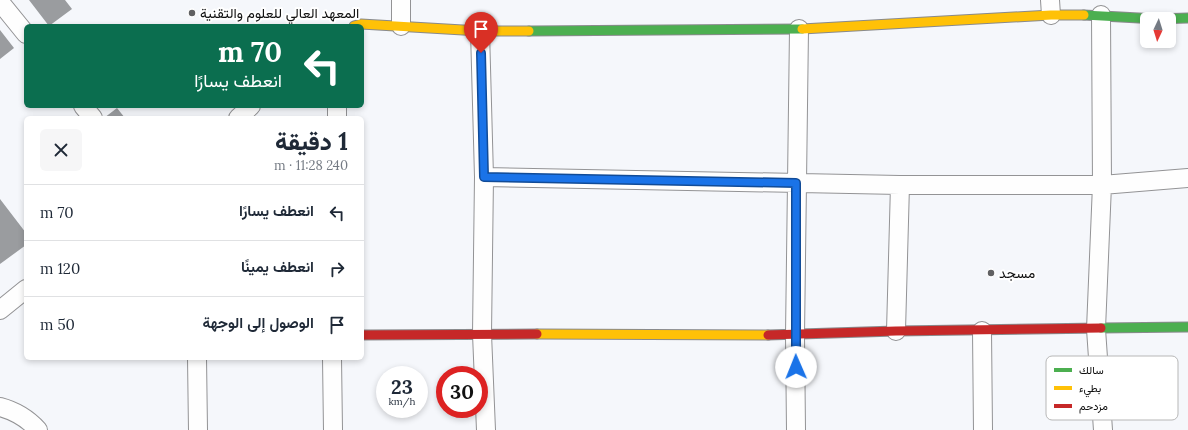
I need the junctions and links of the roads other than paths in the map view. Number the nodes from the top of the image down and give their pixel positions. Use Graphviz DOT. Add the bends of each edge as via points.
graph roads {
  1 [pos="400,0"];
  2 [pos="0,2"];
  3 [pos="1050,7"];
  4 [pos="1101,15"];
  5 [pos="1188,18"];
  6 [pos="364,24"];
  7 [pos="401,26"];
  8 [pos="798,29"];
  9 [pos="480,31"];
  10 [pos="24,32"];
  11 [pos="249,108"];
  12 [pos="240,116"];
  13 [pos="484,177"];
  14 [pos="1188,178"];
  15 [pos="796,183"];
  16 [pos="900,185"];
  17 [pos="1102,185"];
  18 [pos="24,292"];
  19 [pos="0,310"];
  20 [pos="1188,327"];
  21 [pos="1096,329"];
  22 [pos="896,331"];
  23 [pos="982,331"];
  24 [pos="482,334"];
  25 [pos="364,335"];
  26 [pos="795,335"];
  27 [pos="1098,356"];
  28 [pos="196,360"];
  29 [pos="332,360"];
  30 [pos="0,407"];
  31 [pos="1102,420"];
  32 [pos="38,430"];
  33 [pos="198,430"];
  34 [pos="333,430"];
  35 [pos="486,430"];
  36 [pos="796,430"];
  37 [pos="983,430"];
  38 [pos="1103,430"];
  1 -- 7 [label="street"];
  2 -- 10 [label="street"];
  3 -- 4 [label="street"];
  3 -- 8 [label="street"];
  4 -- 5 [label="street" via="1156,19"];
  4 -- 17 [label="street"];
  6 -- 7 [label="street"];
  7 -- 9 [label="street"];
  8 -- 9 [label="street"];
  8 -- 15 [label="street"];
  9 -- 13 [label="street"];
  11 -- 12 [label="street"];
  13 -- 15 [label="street"];
  13 -- 24 [label="street"];
  14 -- 17 [label="street"];
  15 -- 16 [label="street"];
  15 -- 26 [label="street"];
  16 -- 17 [label="street"];
  16 -- 22 [label="street"];
  17 -- 21 [label="street"];
  18 -- 19 [label="street"];
  20 -- 21 [label="street"];
  21 -- 23 [label="street"];
  21 -- 27 [label="street"];
  22 -- 23 [label="street"];
  22 -- 26 [label="street"];
  23 -- 37 [label="street"];
  24 -- 25 [label="street"];
  24 -- 26 [label="street"];
  24 -- 35 [label="street"];
  26 -- 36 [label="street"];
  28 -- 33 [label="street"];
  29 -- 34 [label="street"];
  30 -- 32 [label="street" via="30,422"];
  31 -- 38 [label="street"];
}
